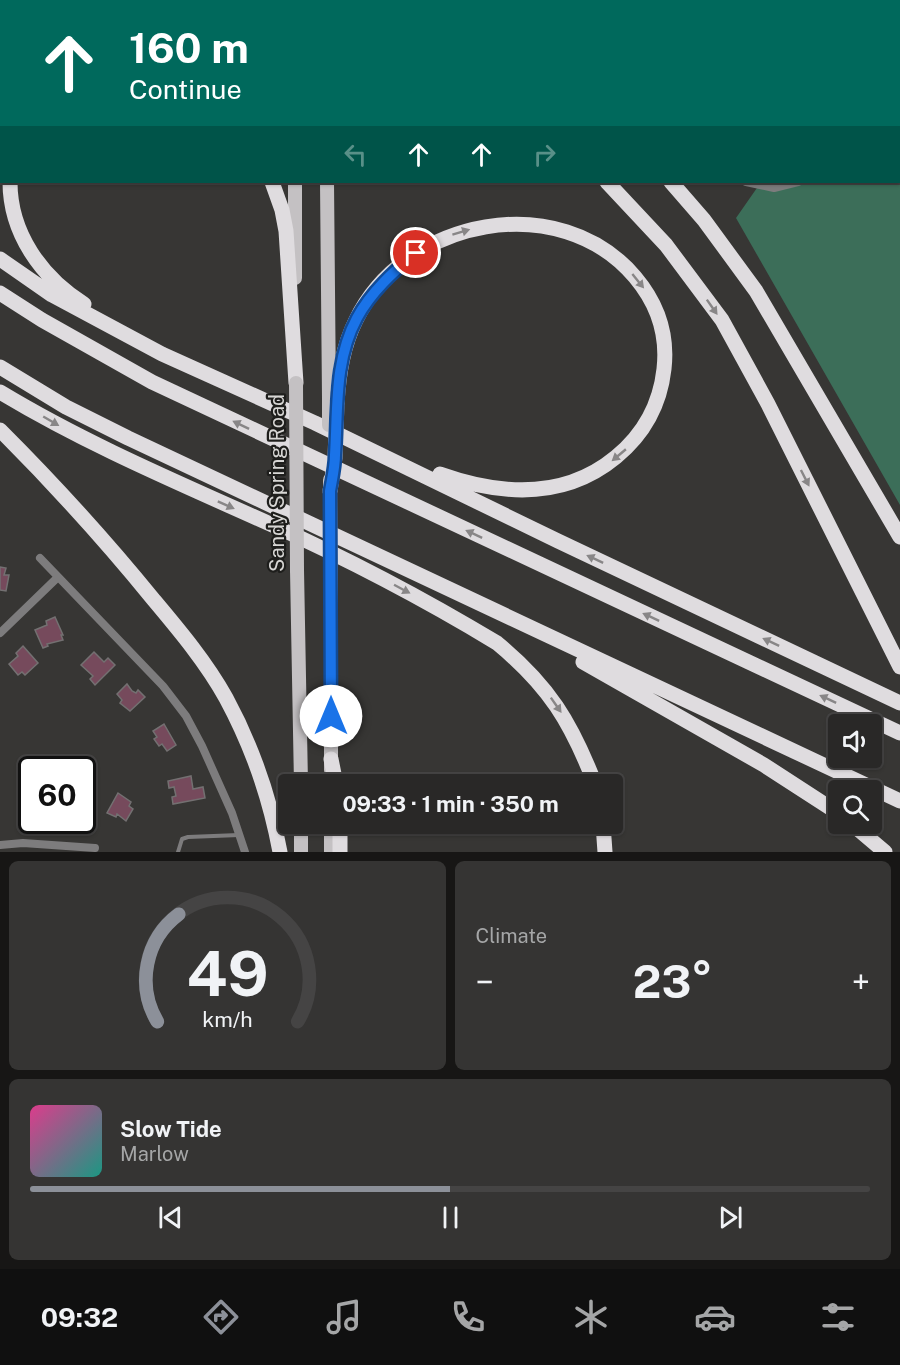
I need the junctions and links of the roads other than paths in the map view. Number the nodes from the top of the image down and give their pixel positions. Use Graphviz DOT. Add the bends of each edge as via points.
graph roads {
  1 [pos="10,183"];
  2 [pos="272,183"];
  3 [pos="295,183"];
  4 [pos="327,183"];
  5 [pos="608,183"];
  6 [pos="671,183"];
  7 [pos="751,183"];
  8 [pos="794,183"];
  9 [pos="0,259"];
  10 [pos="0,293"];
  11 [pos="0,367"];
  12 [pos="296,383"];
  13 [pos="234,385"];
  14 [pos="0,392"];
  15 [pos="333,400"];
  16 [pos="315,423"];
  17 [pos="0,430"];
  18 [pos="330,491"];
  19 [pos="900,537"];
  20 [pos="40,558"];
  21 [pos="58,577"];
  22 [pos="510,619"];
  23 [pos="0,633"];
  24 [pos="900,667"];
  25 [pos="900,703"];
  26 [pos="900,733"];
  27 [pos="331,759"];
  28 [pos="301,774"];
  29 [pos="332,774"];
  30 [pos="591,774"];
  31 [pos="900,801"];
  32 [pos="828,807"];
  33 [pos="301,834"];
  34 [pos="331,834"];
  35 [pos="340,834"];
  36 [pos="604,834"];
  37 [pos="864,834"];
  38 [pos="240,835"];
  39 [pos="0,845"];
  40 [pos="95,849"];
  41 [pos="178,852"];
  42 [pos="245,852"];
  43 [pos="280,852"];
  44 [pos="301,852"];
  45 [pos="331,852"];
  46 [pos="340,852"];
  47 [pos="605,852"];
  48 [pos="885,852"];
  1 -- 13 [label="highway" via="11,204 26,245 58,284 105,317"];
  2 -- 12 [label="highway" via="286,231"];
  3 -- 12 [label="main road, Sandy Spring Road"];
  4 -- 15 [label="main road"];
  5 -- 24 [label="highway, one-way" via="666,245 722,320"];
  6 -- 19 [label="highway" via="704,220 756,291"];
  7 -- 8 [label="street" via="774,188"];
  9 -- 13 [label="highway" via="102,323"];
  26 -- 10 [label="highway, one-way" via="152,382"];
  11 -- 22 [label="highway" via="128,438"];
  12 -- 28 [label="main road, Sandy Spring Road, bridge"];
  13 -- 16 [label="highway"];
  14 -- 30 [label="highway, one-way" via="141,467 359,566 497,643 556,704 573,730"];
  15 -- 16 [label="highway, one-way" via="346,343 374,293 416,253 463,231 513,223 562,230 582,238 627,268 656,307 663,331 662,384 643,429 609,463 566,483 522,490 466,483"];
  15 -- 18 [label="highway, bridge" via="335,458"];
  25 -- 16 [label="highway, one-way"];
  17 -- 43 [label="highway" via="93,528 204,664 225,697 254,760"];
  18 -- 27 [label="main road, bridge"];
  20 -- 21 [label="street"];
  21 -- 23 [label="street"];
  21 -- 38 [label="street" via="177,702 202,746"];
  22 -- 31 [label="highway"];
  22 -- 32 [label="highway" via="764,765"];
  27 -- 29 [label="highway"];
  33 -- 44 [label="main road"];
  34 -- 45 [label="main road"];
  35 -- 46 [label="highway"];
  36 -- 47 [label="highway"];
  37 -- 48 [label="highway"];
  38 -- 41 [label="lane" via="188,837 182,839"];
  38 -- 42 [label="street"];
  39 -- 40 [label="street"];
}
